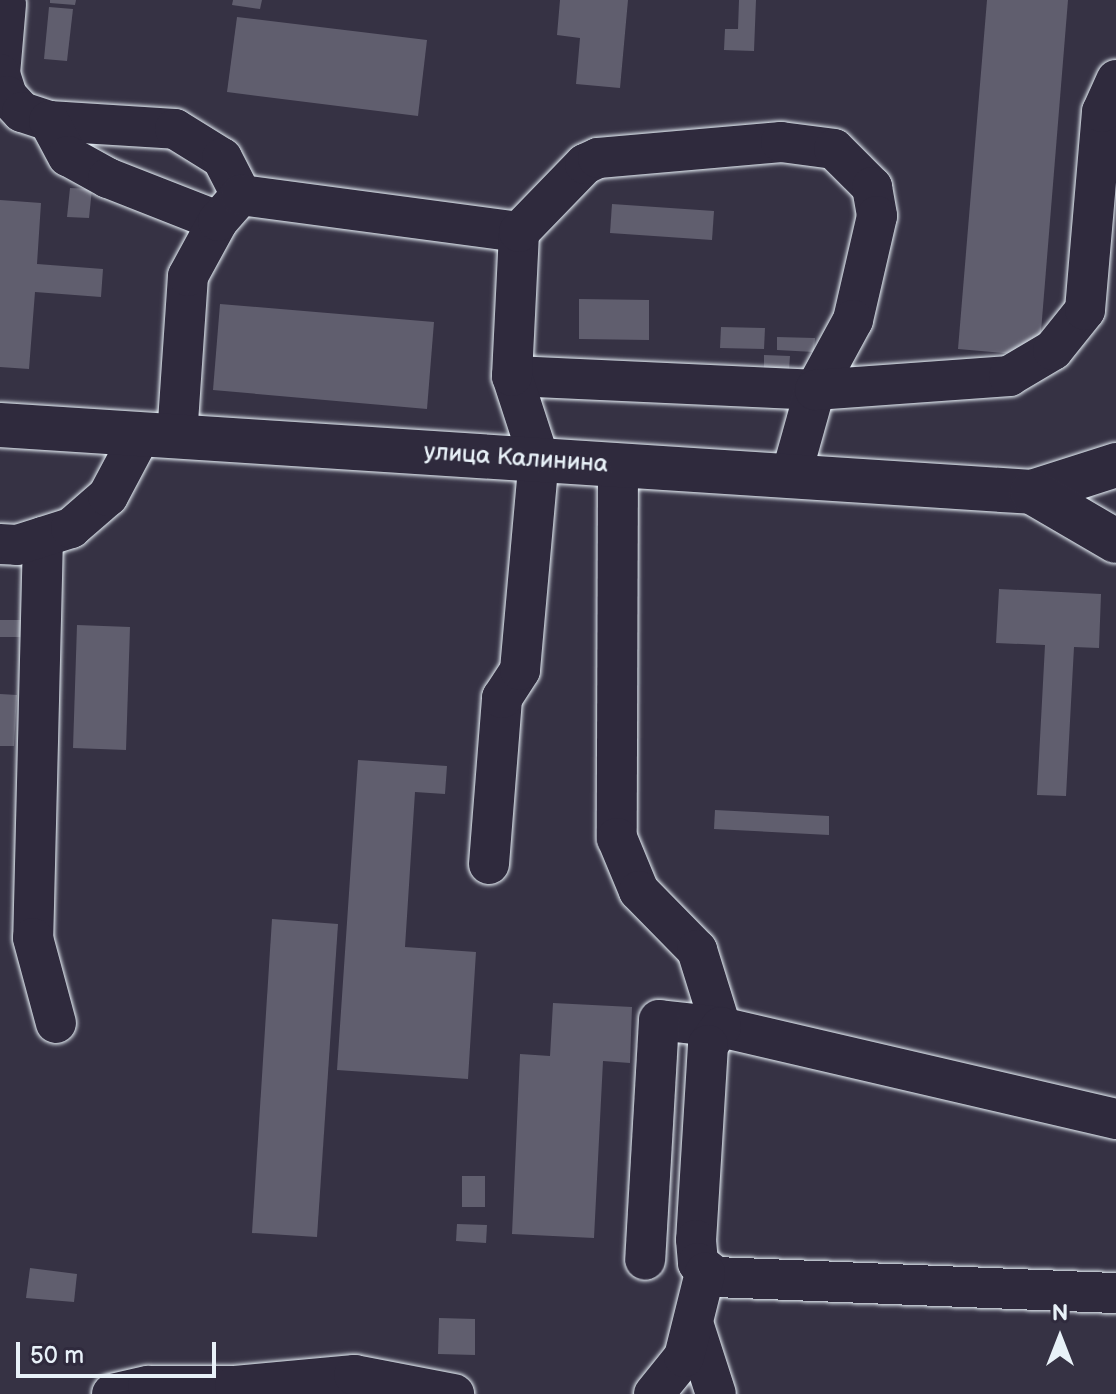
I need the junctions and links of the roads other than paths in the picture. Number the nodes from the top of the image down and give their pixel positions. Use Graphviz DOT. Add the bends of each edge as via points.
graph roads {
  1 [pos="6,4"];
  2 [pos="1116,80"];
  3 [pos="49,121"];
  4 [pos="230,208"];
  5 [pos="519,232"];
  6 [pos="512,376"];
  7 [pos="815,390"];
  8 [pos="0,425"];
  9 [pos="159,435"];
  10 [pos="539,459"];
  11 [pos="618,464"];
  12 [pos="1116,465"];
  13 [pos="791,476"];
  14 [pos="1032,492"];
  15 [pos="43,537"];
  16 [pos="1116,541"];
  17 [pos="0,544"];
  18 [pos="489,864"];
  19 [pos="56,1023"];
  20 [pos="721,1027"];
  21 [pos="1116,1119"];
  22 [pos="645,1260"];
  23 [pos="705,1273"];
  24 [pos="1116,1293"];
  25 [pos="694,1326"];
  26 [pos="112,1394"];
  27 [pos="454,1394"];
  28 [pos="654,1394"];
  29 [pos="716,1394"];
  1 -- 3 [label="lane" via="0,74 7,96 22,112"];
  2 -- 7 [label="lane" via="1102,112 1085,310 1065,339 1032,367 1009,376"];
  3 -- 4 [label="lane" via="68,156 108,178"];
  3 -- 4 [label="lane" via="175,129 222,158"];
  4 -- 5 [label="lane"];
  4 -- 9 [label="lane" via="188,276"];
  5 -- 6 [label="lane"];
  5 -- 7 [label="lane" via="585,164 598,158 781,142 834,149 872,187 877,216 853,320"];
  6 -- 7 [label="lane"];
  6 -- 10 [label="lane"];
  7 -- 13 [label="lane"];
  8 -- 9 [label="main road, улица Калинина"];
  9 -- 10 [label="main road, улица Калинина"];
  9 -- 15 [label="lane" via="108,496 71,528"];
  10 -- 11 [label="main road, улица Калинина"];
  10 -- 18 [label="lane" via="520,670 502,698"];
  11 -- 13 [label="main road, улица Калинина"];
  11 -- 20 [label="lane" via="617,838 639,891 697,950"];
  12 -- 14 [label="main road, улица Калинина"];
  13 -- 14 [label="main road, улица Калинина"];
  14 -- 16 [label="main road, улица Калинина"];
  15 -- 17 [label="lane"];
  15 -- 19 [label="lane" via="33,938"];
  20 -- 21 [label="lane"];
  20 -- 22 [label="lane" via="659,1020"];
  20 -- 23 [label="lane" via="708,1045 696,1240 698,1263"];
  23 -- 24 [label="lane"];
  23 -- 25 [label="lane"];
  25 -- 28 [label="lane" via="684,1357"];
  25 -- 29 [label="lane"];
  26 -- 27 [label="lane" via="148,1386 235,1386 354,1375"];
}
